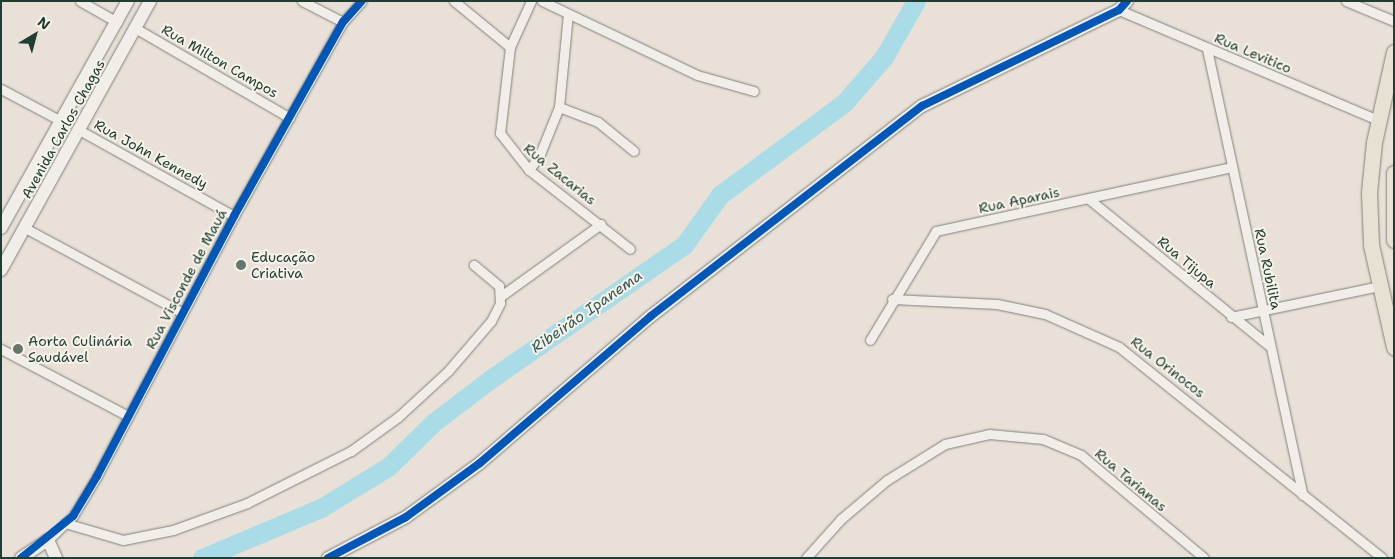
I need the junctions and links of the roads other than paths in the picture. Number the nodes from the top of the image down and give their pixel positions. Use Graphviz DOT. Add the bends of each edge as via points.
graph roads {
  1 [pos="80,1"];
  2 [pos="128,1"];
  3 [pos="150,1"];
  4 [pos="302,1"];
  5 [pos="362,1"];
  6 [pos="454,1"];
  7 [pos="532,1"];
  8 [pos="542,1"];
  9 [pos="1346,1"];
  10 [pos="1123,6"];
  11 [pos="568,14"];
  12 [pos="1394,21"];
  13 [pos="117,22"];
  14 [pos="343,22"];
  15 [pos="135,28"];
  16 [pos="510,47"];
  17 [pos="1208,49"];
  18 [pos="1394,52"];
  19 [pos="1,89"];
  20 [pos="754,91"];
  21 [pos="559,107"];
  22 [pos="290,118"];
  23 [pos="1378,120"];
  24 [pos="63,122"];
  25 [pos="81,131"];
  26 [pos="634,151"];
  27 [pos="1232,167"];
  28 [pos="529,170"];
  29 [pos="1394,173"];
  30 [pos="1089,199"];
  31 [pos="234,216"];
  32 [pos="3,220"];
  33 [pos="601,224"];
  34 [pos="25,228"];
  35 [pos="1394,240"];
  36 [pos="630,249"];
  37 [pos="474,265"];
  38 [pos="1,270"];
  39 [pos="1379,286"];
  40 [pos="501,296"];
  41 [pos="892,299"];
  42 [pos="181,312"];
  43 [pos="1264,313"];
  44 [pos="1231,316"];
  45 [pos="870,340"];
  46 [pos="1268,345"];
  47 [pos="1394,347"];
  48 [pos="1,349"];
  49 [pos="128,416"];
  50 [pos="1303,495"];
  51 [pos="65,523"];
  52 [pos="48,540"];
  53 [pos="56,557"];
  54 [pos="21,558"];
  55 [pos="328,558"];
  56 [pos="806,558"];
  57 [pos="1204,558"];
  58 [pos="1382,558"];
  1 -- 13 [label="street"];
  2 -- 13 [label="main road, Avenida Carlos Chagas"];
  3 -- 15 [label="main road, Avenida Carlos Chagas"];
  4 -- 14 [label="street"];
  5 -- 14 [label="street, Rua Visconde de Mauá"];
  6 -- 16 [label="street"];
  7 -- 16 [label="street, Rua Zacarias"];
  8 -- 11 [label="street"];
  9 -- 12 [label="street"];
  10 -- 17 [label="street, Rua Levitico"];
  10 -- 55 [label="main road" via="922,106 651,316 480,463 406,517"];
  11 -- 20 [label="street" via="697,75"];
  11 -- 21 [label="street"];
  13 -- 24 [label="main road, Avenida Carlos Chagas"];
  14 -- 22 [label="street, Rua Visconde de Mauá"];
  15 -- 22 [label="street, Rua Milton Campos"];
  15 -- 25 [label="main road, Avenida Carlos Chagas"];
  16 -- 28 [label="street, Rua Zacarias" via="500,133"];
  17 -- 23 [label="street, Rua Levitico"];
  17 -- 27 [label="street, Rua Rubilita"];
  18 -- 23 [label="main road"];
  19 -- 24 [label="street"];
  21 -- 26 [label="street" via="598,122"];
  21 -- 28 [label="street"];
  22 -- 31 [label="street, Rua Visconde de Mauá"];
  23 -- 39 [label="main road" via="1369,220"];
  24 -- 32 [label="main road, Avenida Carlos Chagas"];
  25 -- 31 [label="street, Rua John Kennedy"];
  25 -- 34 [label="main road, Avenida Carlos Chagas"];
  27 -- 30 [label="street, Rua Aparais"];
  27 -- 43 [label="street, Rua Rubilita"];
  28 -- 33 [label="street, Rua Zacarias"];
  29 -- 35 [label="main road"];
  30 -- 41 [label="street, Rua Aparais" via="936,232"];
  30 -- 44 [label="street, Rua Tijupa"];
  31 -- 42 [label="street, Rua Visconde de Mauá"];
  33 -- 36 [label="street, Rua Zacarias"];
  33 -- 40 [label="street"];
  34 -- 38 [label="main road, Avenida Carlos Chagas"];
  34 -- 42 [label="street"];
  37 -- 40 [label="street" via="493,278"];
  39 -- 43 [label="street"];
  39 -- 47 [label="main road"];
  40 -- 51 [label="street" via="480,338 448,371 398,417 351,450 247,503 173,530 123,540"];
  41 -- 45 [label="street, Rua Aparais"];
  41 -- 50 [label="street, Rua Orinocos" via="997,304 1045,314 1119,347"];
  42 -- 49 [label="street, Rua Visconde de Mauá"];
  43 -- 44 [label="street"];
  43 -- 46 [label="street, Rua Rubilita"];
  44 -- 46 [label="street, Rua Tijupa"];
  46 -- 50 [label="street, Rua Rubilita"];
  48 -- 49 [label="street"];
  49 -- 51 [label="street, Rua Visconde de Mauá" via="97,476"];
  50 -- 58 [label="street, Rua Orinocos"];
  51 -- 52 [label="street, Rua Visconde de Mauá"];
  52 -- 53 [label="main road"];
  52 -- 54 [label="main road, Rua Visconde de Mauá"];
  56 -- 57 [label="street, Rua Tarianas" via="841,519 887,480 946,444 998,434 1044,439 1081,455"];
}
